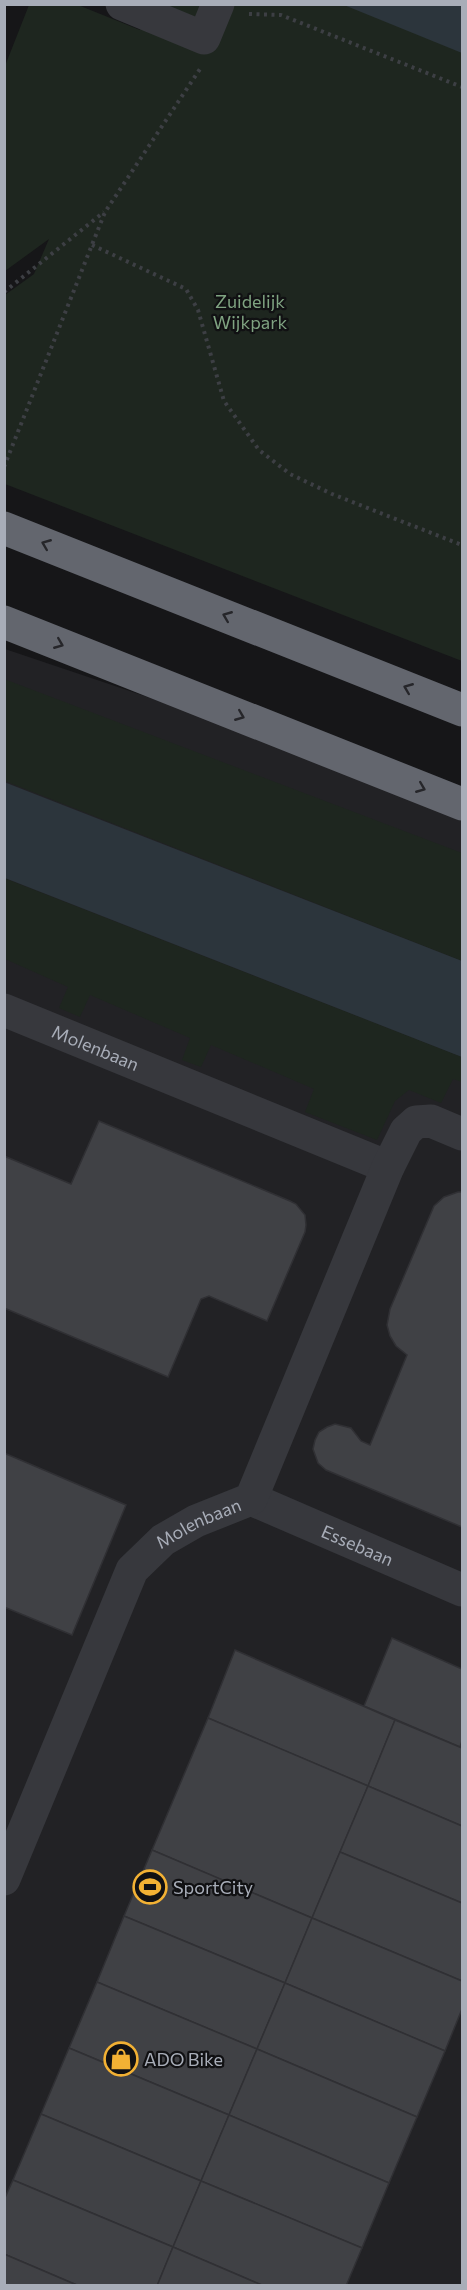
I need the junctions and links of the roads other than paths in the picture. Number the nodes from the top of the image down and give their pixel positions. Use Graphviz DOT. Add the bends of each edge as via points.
graph roads {
  1 [pos="122,4"];
  2 [pos="218,4"];
  3 [pos="4,528"];
  4 [pos="4,622"];
  5 [pos="462,710"];
  6 [pos="462,804"];
  7 [pos="4,1010"];
  8 [pos="462,1134"];
  9 [pos="388,1167"];
  10 [pos="251,1499"];
  11 [pos="462,1590"];
  12 [pos="4,1879"];
  1 -- 2 [label="street" via="204,38"];
  5 -- 3 [label="highway, one-way"];
  4 -- 6 [label="highway, one-way"];
  7 -- 9 [label="street, Molenbaan"];
  8 -- 9 [label="street, Molenbaan" via="431,1121 416,1122 406,1131"];
  9 -- 10 [label="street, Molenbaan"];
  10 -- 11 [label="street, Essebaan"];
  10 -- 12 [label="street, Molenbaan" via="196,1521 163,1540 132,1570"];
}
